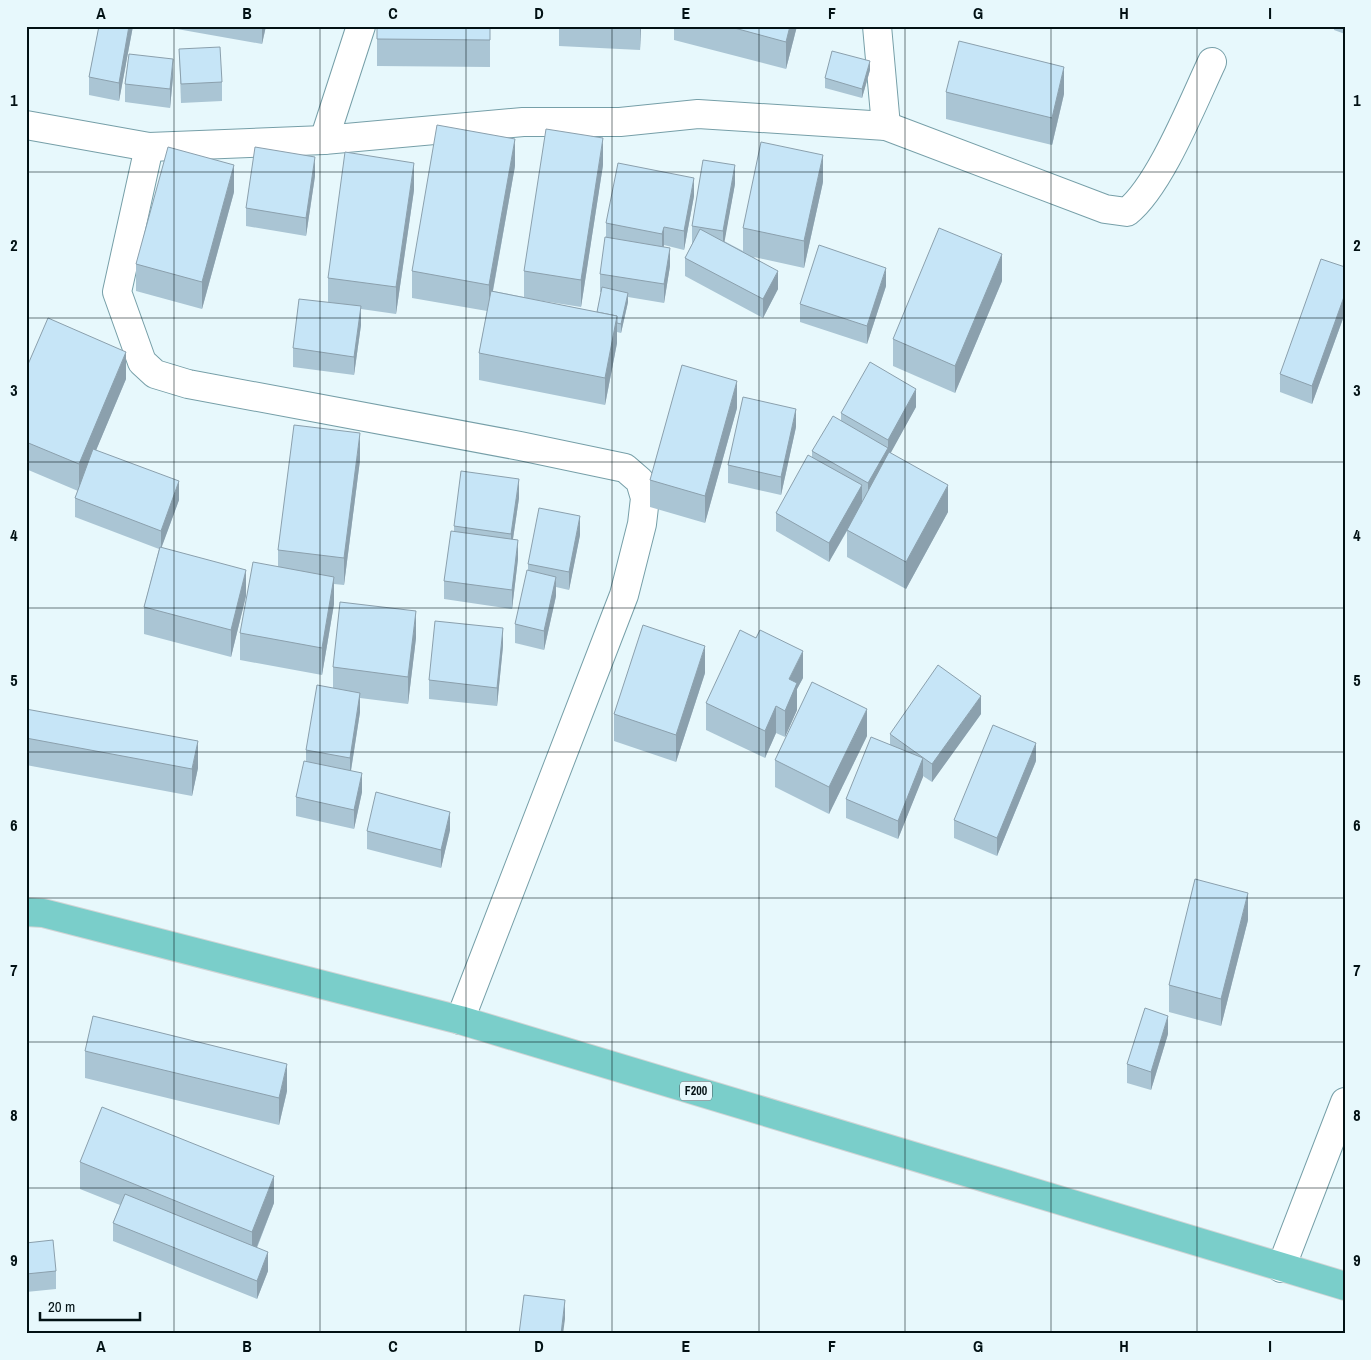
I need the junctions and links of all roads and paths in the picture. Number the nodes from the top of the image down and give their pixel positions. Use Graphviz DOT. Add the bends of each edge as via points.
graph roads {
  1 [pos="361,26"];
  2 [pos="877,26"];
  3 [pos="1212,62"];
  4 [pos="26,125"];
  5 [pos="886,126"];
  6 [pos="324,140"];
  7 [pos="150,147"];
  8 [pos="32,909"];
  9 [pos="460,1020"];
  10 [pos="1345,1102"];
  11 [pos="1281,1268"];
  12 [pos="1345,1286"];
  1 -- 6 [label="street"];
  2 -- 5 [label="street"];
  3 -- 5 [label="street" via="1159,171 1139,202 1127,212 1105,208"];
  4 -- 7 [label="street"];
  5 -- 6 [label="street" via="698,114 620,122 523,122"];
  6 -- 7 [label="street"];
  7 -- 9 [label="street" via="117,292 142,362 155,374 188,384 625,468 640,481 645,498 642,524 624,595"];
  8 -- 9 [label="main road, F200"];
  9 -- 11 [label="main road, F200"];
  10 -- 11 [label="street"];
  11 -- 12 [label="main road, F200"];
}
